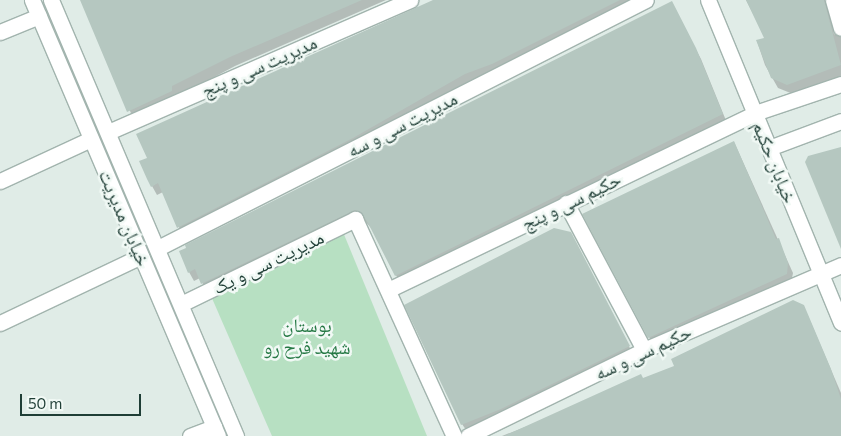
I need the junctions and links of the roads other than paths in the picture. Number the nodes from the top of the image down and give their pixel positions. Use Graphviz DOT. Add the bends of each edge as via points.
graph roads {
  1 [pos="32,0"];
  2 [pos="51,0"];
  3 [pos="410,0"];
  4 [pos="646,0"];
  5 [pos="708,0"];
  6 [pos="833,0"];
  7 [pos="38,16"];
  8 [pos="841,28"];
  9 [pos="0,32"];
  10 [pos="841,84"];
  11 [pos="755,113"];
  12 [pos="841,121"];
  13 [pos="108,132"];
  14 [pos="91,140"];
  15 [pos="769,148"];
  16 [pos="0,181"];
  17 [pos="566,203"];
  18 [pos="158,248"];
  19 [pos="141,256"];
  20 [pos="841,265"];
  21 [pos="820,273"];
  22 [pos="388,290"];
  23 [pos="182,304"];
  24 [pos="0,323"];
  25 [pos="841,323"];
  26 [pos="644,350"];
  27 [pos="216,432"];
  28 [pos="190,436"];
  29 [pos="236,436"];
  30 [pos="454,436"];
  31 [pos="468,436"];
  1 -- 7 [label="street, خیابان مدیریت"];
  2 -- 13 [label="street, خیابان مدیریت"];
  3 -- 13 [label="street, مدیریت سی و پنج"];
  4 -- 18 [label="street, مدیریت سی و سه"];
  5 -- 11 [label="street, خیابان حکیم"];
  6 -- 8 [label="street"];
  7 -- 9 [label="street"];
  7 -- 14 [label="street, خیابان مدیریت"];
  10 -- 11 [label="street, حکیم سی و پنج"];
  11 -- 15 [label="street, خیابان حکیم"];
  11 -- 17 [label="street, حکیم سی و پنج"];
  12 -- 15 [label="street"];
  13 -- 18 [label="street, خیابان مدیریت"];
  14 -- 16 [label="street"];
  14 -- 19 [label="street, خیابان مدیریت"];
  15 -- 21 [label="street, خیابان حکیم"];
  17 -- 22 [label="street, حکیم سی و پنج"];
  17 -- 26 [label="street"];
  18 -- 23 [label="street, خیابان مدیریت"];
  19 -- 24 [label="street"];
  19 -- 27 [label="street, خیابان مدیریت"];
  20 -- 21 [label="street, حکیم سی و سه"];
  21 -- 25 [label="street, خیابان حکیم"];
  21 -- 26 [label="street, حکیم سی و سه"];
  22 -- 23 [label="street, مدیریت سی و یک" via="355,219"];
  22 -- 30 [label="street"];
  23 -- 29 [label="street, خیابان مدیریت"];
  26 -- 31 [label="street, حکیم سی و سه"];
  27 -- 28 [label="street"];
}
